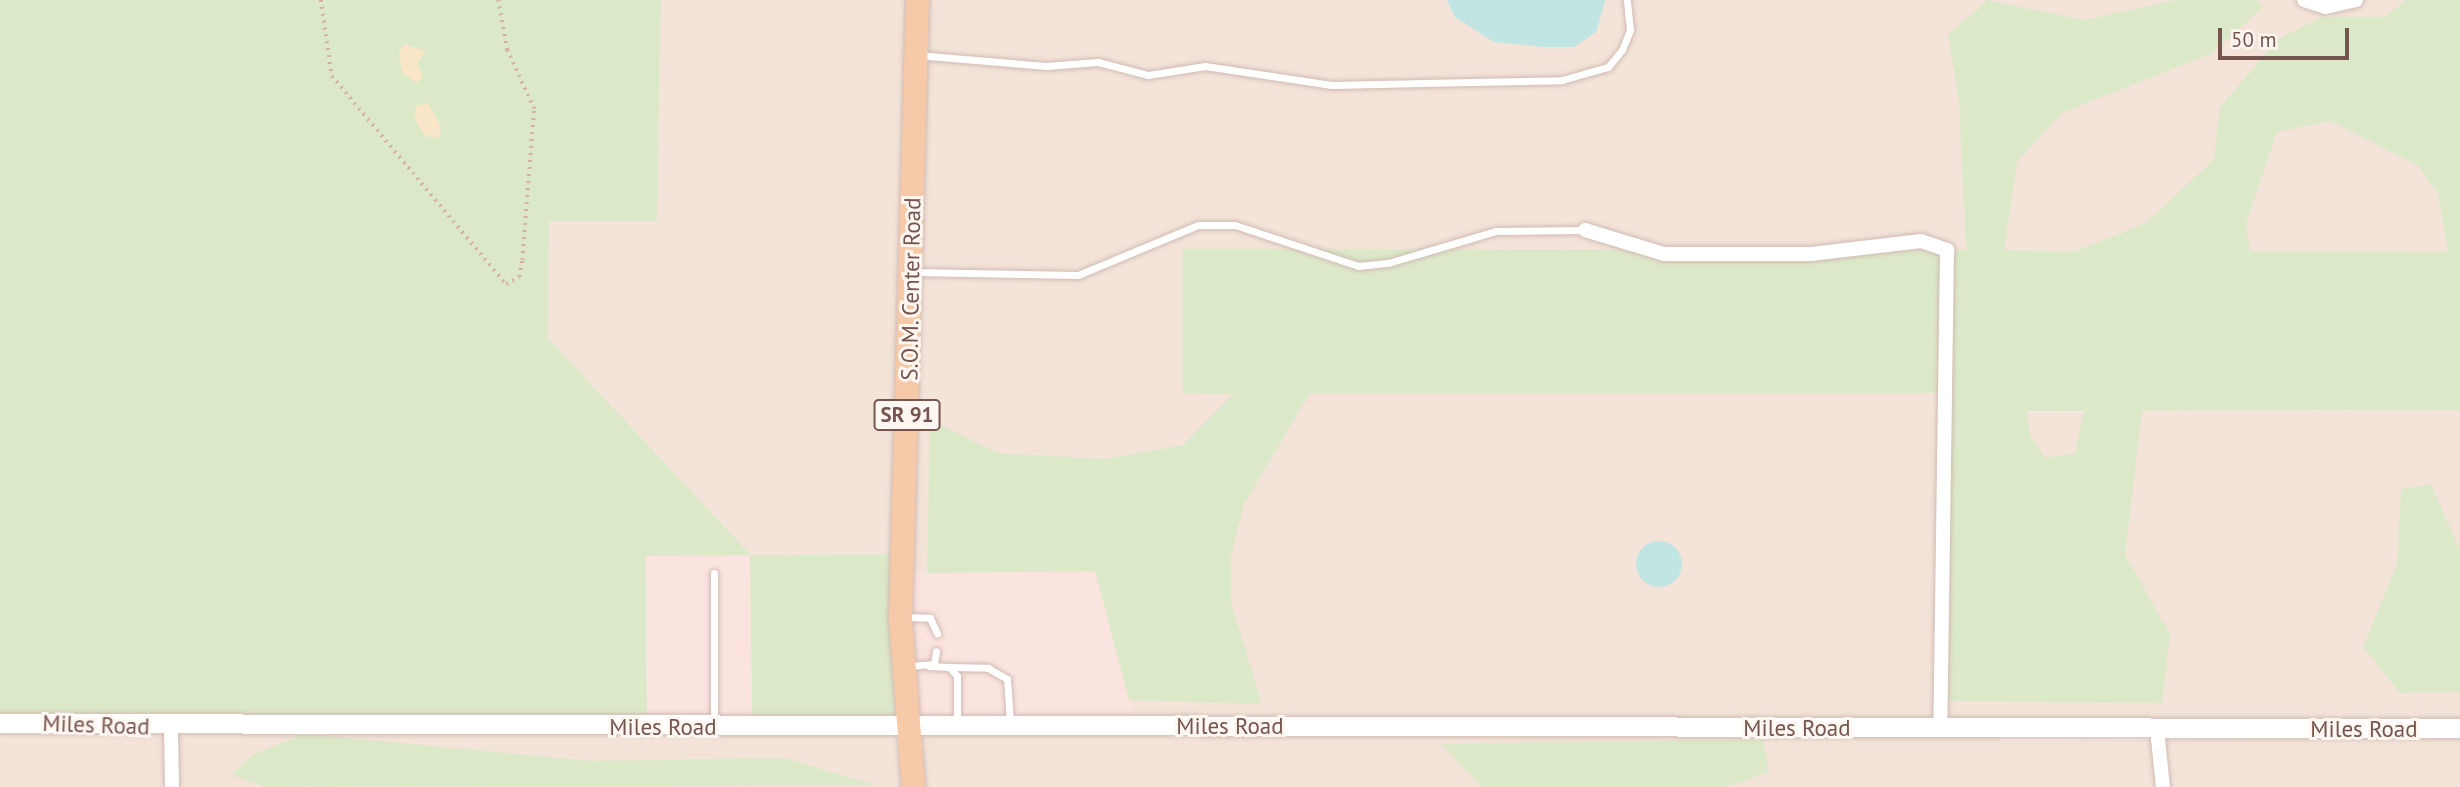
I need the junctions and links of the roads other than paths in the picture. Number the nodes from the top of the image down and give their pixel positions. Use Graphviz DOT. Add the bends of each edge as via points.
graph roads {
  1 [pos="917,0"];
  2 [pos="1627,0"];
  3 [pos="2304,0"];
  4 [pos="2356,0"];
  5 [pos="916,54"];
  6 [pos="1585,230"];
  7 [pos="911,272"];
  8 [pos="713,573"];
  9 [pos="900,617"];
  10 [pos="937,633"];
  11 [pos="936,651"];
  12 [pos="900,666"];
  13 [pos="929,666"];
  14 [pos="948,667"];
  15 [pos="0,723"];
  16 [pos="1010,726"];
  17 [pos="714,727"];
  18 [pos="904,727"];
  19 [pos="957,727"];
  20 [pos="171,728"];
  21 [pos="1940,728"];
  22 [pos="2460,728"];
  23 [pos="2157,729"];
  24 [pos="173,787"];
  25 [pos="913,787"];
  26 [pos="2163,787"];
  1 -- 5 [label="main road, S.O.M. Center Road / SR 91"];
  2 -- 5 [label="lane" via="1630,30 1615,59 1608,67 1562,80 1332,85 1205,66 1148,75 1098,62 1046,66"];
  3 -- 4 [label="street" via="2326,7"];
  5 -- 7 [label="main road, S.O.M. Center Road / SR 91"];
  6 -- 7 [label="lane" via="1496,231 1388,263 1358,265 1235,225 1198,225 1078,275"];
  6 -- 21 [label="street" via="1664,254 1811,254 1921,241 1947,250"];
  7 -- 9 [label="main road, S.O.M. Center Road / SR 91"];
  8 -- 17 [label="lane"];
  9 -- 10 [label="lane" via="930,618"];
  9 -- 12 [label="main road, S.O.M. Center Road / SR 91"];
  11 -- 13 [label="lane"];
  12 -- 13 [label="lane"];
  12 -- 18 [label="main road, S.O.M. Center Road / SR 91"];
  13 -- 14 [label="lane"];
  14 -- 16 [label="lane" via="988,668 1007,678"];
  14 -- 19 [label="lane" via="957,676"];
  15 -- 20 [label="main road, Miles Road"];
  16 -- 19 [label="main road, Miles Road"];
  16 -- 21 [label="main road, Miles Road"];
  17 -- 18 [label="main road, Miles Road"];
  17 -- 20 [label="main road, Miles Road"];
  18 -- 19 [label="main road, Miles Road"];
  18 -- 25 [label="main road, S.O.M. Center Road / SR 91"];
  20 -- 24 [label="street"];
  21 -- 23 [label="main road, Miles Road"];
  22 -- 23 [label="main road, Miles Road"];
  23 -- 26 [label="street"];
}
